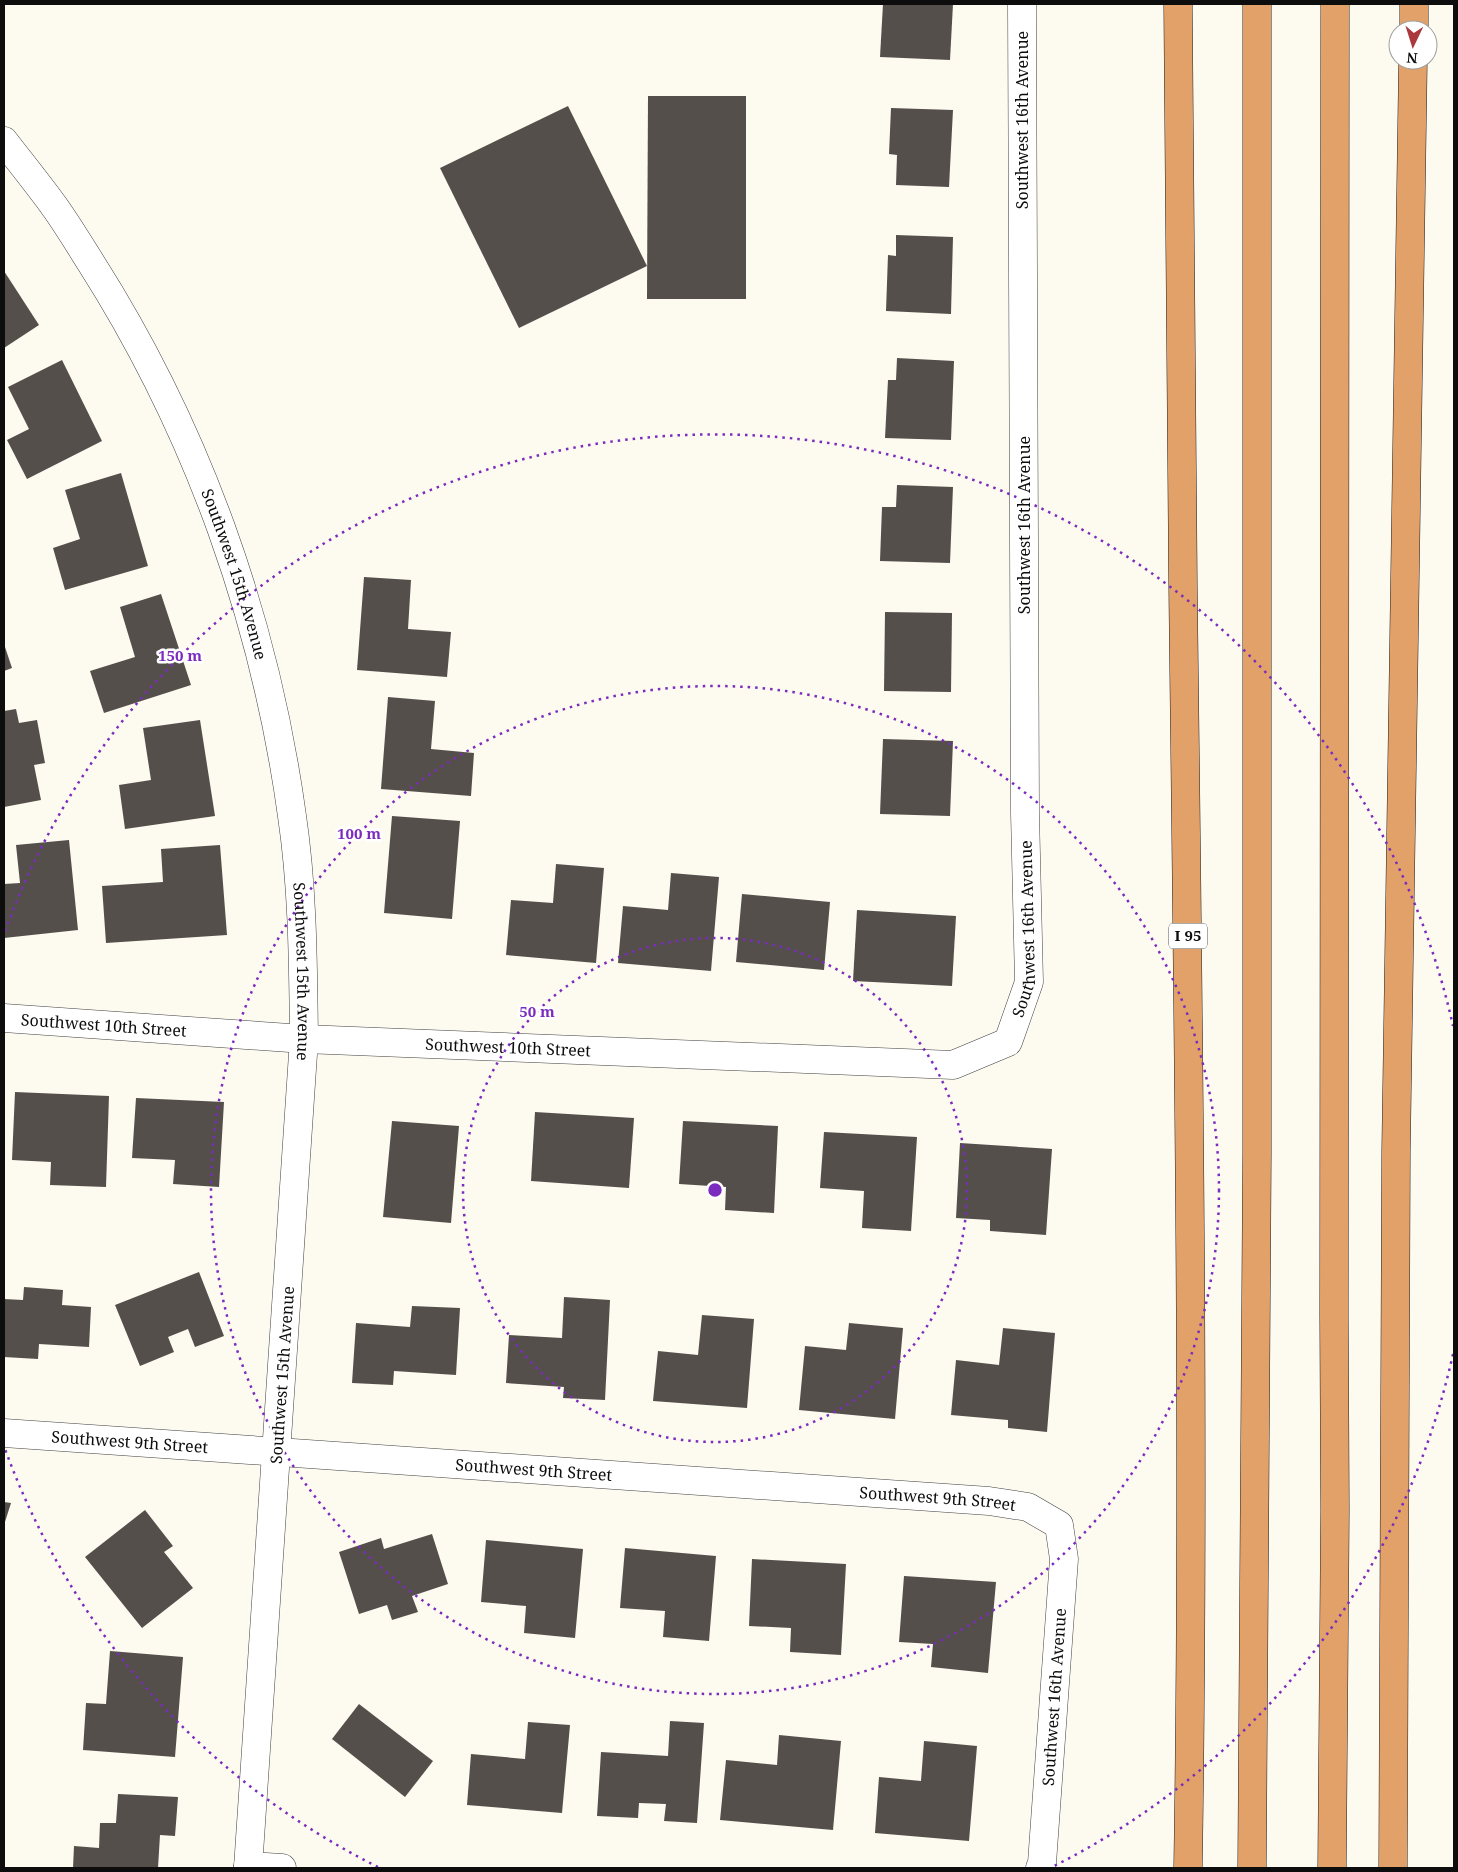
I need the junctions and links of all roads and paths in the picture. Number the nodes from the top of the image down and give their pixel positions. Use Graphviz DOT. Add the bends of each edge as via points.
graph roads {
  1 [pos="1022,4"];
  2 [pos="1178,4"];
  3 [pos="1257,4"];
  4 [pos="1335,4"];
  5 [pos="1414,4"];
  6 [pos="1414,20"];
  7 [pos="1413,70"];
  8 [pos="4,141"];
  9 [pos="4,1018"];
  10 [pos="304,1039"];
  11 [pos="1008,1042"];
  12 [pos="4,1433"];
  13 [pos="277,1452"];
  14 [pos="1059,1525"];
  15 [pos="248,1867"];
  16 [pos="282,1868"];
  17 [pos="1040,1868"];
  18 [pos="1188,1868"];
  19 [pos="1252,1868"];
  20 [pos="1332,1868"];
  21 [pos="1393,1868"];
  1 -- 11 [label="street, Southwest 16th Avenue" via="1025,813 1029,982"];
  2 -- 18 [label="highway, I 95" via="1192,1320"];
  3 -- 19 [label="highway" via="1258,1153"];
  4 -- 20 [label="highway"];
  5 -- 6 [label="highway"];
  7 -- 21 [label="highway" via="1396,1152"];
  8 -- 10 [label="street, Southwest 15th Avenue" via="55,208 118,306 173,409 218,516 254,628 281,741 293,818 303,935"];
  9 -- 10 [label="street, Southwest 10th Street"];
  10 -- 11 [label="street, Southwest 10th Street" via="953,1065"];
  10 -- 13 [label="street, Southwest 15th Avenue"];
  12 -- 13 [label="street, Southwest 9th Street"];
  13 -- 14 [label="street, Southwest 9th Street" via="989,1501 1028,1508"];
  13 -- 15 [label="street, Southwest 15th Avenue"];
  14 -- 17 [label="street, Southwest 16th Avenue" via="1064,1559"];
  15 -- 16 [label="street"];
}
